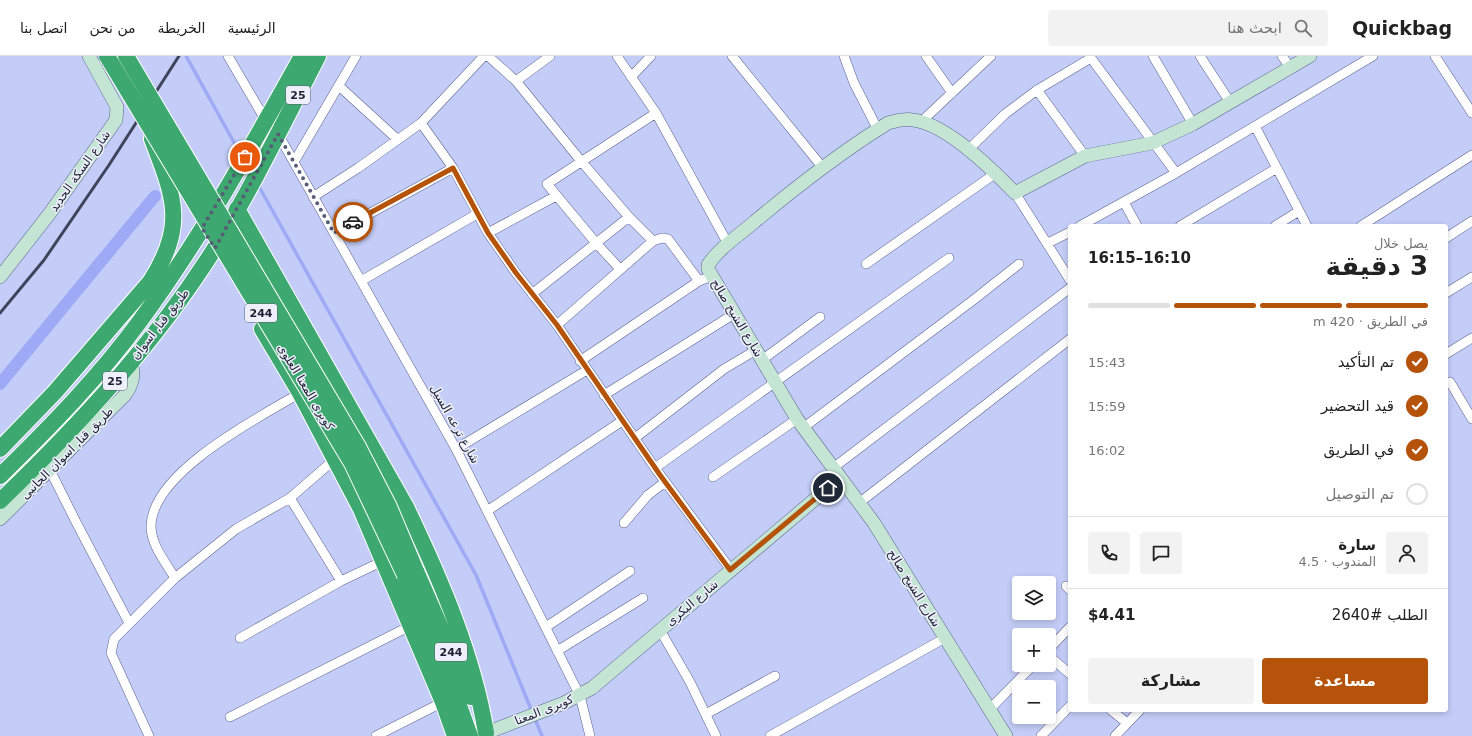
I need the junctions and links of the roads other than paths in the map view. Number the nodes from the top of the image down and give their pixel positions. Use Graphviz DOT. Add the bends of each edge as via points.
graph roads {
  1 [pos="89,56"];
  2 [pos="107,56"];
  3 [pos="126,56"];
  4 [pos="228,56"];
  5 [pos="302,56"];
  6 [pos="318,56"];
  7 [pos="356,56"];
  8 [pos="484,56"];
  9 [pos="488,56"];
  10 [pos="550,56"];
  11 [pos="617,56"];
  12 [pos="651,56"];
  13 [pos="732,56"];
  14 [pos="844,56"];
  15 [pos="926,56"];
  16 [pos="1153,56"];
  17 [pos="1200,56"];
  18 [pos="1282,56"];
  19 [pos="1310,56"];
  20 [pos="1373,56"];
  21 [pos="1435,56"];
  22 [pos="986,57"];
  23 [pos="1290,67"];
  24 [pos="631,78"];
  25 [pos="516,82"];
  26 [pos="339,86"];
  27 [pos="1037,90"];
  28 [pos="952,93"];
  29 [pos="1230,102"];
  30 [pos="656,113"];
  31 [pos="1472,113"];
  32 [pos="266,121"];
  33 [pos="922,122"];
  34 [pos="421,123"];
  35 [pos="146,124"];
  36 [pos="1193,124"];
  37 [pos="1255,126"];
  38 [pos="878,130"];
  39 [pos="278,134"];
  40 [pos="398,139"];
  41 [pos="1152,143"];
  42 [pos="968,150"];
  43 [pos="1472,155"];
  44 [pos="1085,156"];
  45 [pos="581,161"];
  46 [pos="294,162"];
  47 [pos="453,168"];
  48 [pos="823,168"];
  49 [pos="1277,168"];
  50 [pos="996,173"];
  51 [pos="1176,173"];
  52 [pos="1015,193"];
  53 [pos="556,196"];
  54 [pos="313,197"];
  55 [pos="1124,202"];
  56 [pos="238,209"];
  57 [pos="1299,211"];
  58 [pos="477,214"];
  59 [pos="629,217"];
  60 [pos="1472,221"];
  61 [pos="1093,223"];
  62 [pos="1136,224"];
  63 [pos="1183,224"];
  64 [pos="1278,224"];
  65 [pos="1307,224"];
  66 [pos="1364,224"];
  67 [pos="202,228"];
  68 [pos="334,233"];
  69 [pos="488,233"];
  70 [pos="1068,233"];
  71 [pos="1448,237"];
  72 [pos="654,241"];
  73 [pos="596,243"];
  74 [pos="1048,243"];
  75 [pos="728,244"];
  76 [pos="215,248"];
  77 [pos="949,258"];
  78 [pos="866,264"];
  79 [pos="1019,264"];
  80 [pos="620,269"];
  81 [pos="712,276"];
  82 [pos="0,277"];
  83 [pos="1068,277"];
  84 [pos="1472,277"];
  85 [pos="361,281"];
  86 [pos="699,281"];
  87 [pos="1068,290"];
  88 [pos="1448,292"];
  89 [pos="532,294"];
  90 [pos="734,314"];
  91 [pos="820,317"];
  92 [pos="557,325"];
  93 [pos="1472,338"];
  94 [pos="1068,341"];
  95 [pos="1448,353"];
  96 [pos="759,355"];
  97 [pos="131,361"];
  98 [pos="580,361"];
  99 [pos="587,370"];
  100 [pos="774,381"];
  101 [pos="1450,382"];
  102 [pos="300,393"];
  103 [pos="604,395"];
  104 [pos="1472,419"];
  105 [pos="622,421"];
  106 [pos="800,423"];
  107 [pos="635,438"];
  108 [pos="0,449"];
  109 [pos="456,449"];
  110 [pos="335,460"];
  111 [pos="655,468"];
  112 [pos="50,470"];
  113 [pos="837,473"];
  114 [pos="0,476"];
  115 [pos="713,477"];
  116 [pos="665,482"];
  117 [pos="290,498"];
  118 [pos="0,501"];
  119 [pos="860,503"];
  120 [pos="487,511"];
  121 [pos="0,518"];
  122 [pos="624,523"];
  123 [pos="383,561"];
  124 [pos="730,570"];
  125 [pos="630,571"];
  126 [pos="411,573"];
  127 [pos="175,578"];
  128 [pos="341,581"];
  129 [pos="643,598"];
  130 [pos="130,623"];
  131 [pos="410,626"];
  132 [pos="546,627"];
  133 [pos="1068,629"];
  134 [pos="660,630"];
  135 [pos="240,638"];
  136 [pos="945,638"];
  137 [pos="1056,642"];
  138 [pos="557,651"];
  139 [pos="1056,662"];
  140 [pos="1027,672"];
  141 [pos="1068,672"];
  142 [pos="776,676"];
  143 [pos="580,696"];
  144 [pos="443,702"];
  145 [pos="1068,708"];
  146 [pos="990,710"];
  147 [pos="1114,712"];
  148 [pos="1138,712"];
  149 [pos="706,714"];
  150 [pos="230,717"];
  151 [pos="1127,723"];
  152 [pos="481,735"];
  153 [pos="149,736"];
  154 [pos="376,736"];
  155 [pos="455,736"];
  156 [pos="590,736"];
  157 [pos="716,736"];
  158 [pos="770,736"];
  159 [pos="1006,736"];
  160 [pos="1041,736"];
  161 [pos="1115,736"];
  1 -- 82 [label="street, شارع السكة الحديد" via="117,107 116,120 50,213"];
  2 -- 35 [label="highway, كوبرى المعنا العلوى / 244, bridge"];
  3 -- 126 [label="highway, كوبرى المعنا العلوى / 244, bridge" via="357,445 389,507"];
  4 -- 32 [label="street"];
  5 -- 32 [label="highway, 25"];
  6 -- 39 [label="highway, 25"];
  7 -- 26 [label="street"];
  8 -- 34 [label="street"];
  9 -- 25 [label="street"];
  10 -- 25 [label="street"];
  11 -- 24 [label="street"];
  12 -- 24 [label="street"];
  13 -- 48 [label="street"];
  14 -- 38 [label="street" via="854,83"];
  15 -- 28 [label="street"];
  16 -- 36 [label="street"];
  17 -- 29 [label="street"];
  18 -- 23 [label="street"];
  19 -- 23 [label="street"];
  20 -- 37 [label="street"];
  21 -- 31 [label="street"];
  22 -- 28 [label="street"];
  23 -- 29 [label="street"];
  24 -- 30 [label="street"];
  25 -- 45 [label="street"];
  26 -- 40 [label="street"];
  26 -- 46 [label="street"];
  27 -- 41 [label="street" via="1091,58"];
  27 -- 42 [label="street" via="1005,114"];
  27 -- 44 [label="street"];
  28 -- 33 [label="street"];
  29 -- 36 [label="street"];
  30 -- 45 [label="street"];
  30 -- 75 [label="street"];
  32 -- 67 [label="highway, 25"];
  33 -- 38 [label="street, شارع الشيخ صالح" via="911,119 899,120"];
  33 -- 42 [label="street, شارع الشيخ صالح" via="944,132"];
  34 -- 40 [label="street"];
  34 -- 47 [label="street"];
  35 -- 108 [label="highway" via="171,189 173,227 169,247 161,265 150,282 55,392"];
  35 -- 126 [label="highway, كوبرى المعنا العلوى / 244, bridge" via="352,463"];
  36 -- 41 [label="street"];
  37 -- 49 [label="street"];
  37 -- 51 [label="street"];
  38 -- 48 [label="street, شارع الشيخ صالح"];
  39 -- 46 [label="street, شارع ترعه السيل"];
  39 -- 56 [label="highway, 25"];
  40 -- 54 [label="street"];
  41 -- 44 [label="street"];
  41 -- 51 [label="street"];
  42 -- 50 [label="street, شارع الشيخ صالح"];
  43 -- 66 [label="street"];
  44 -- 52 [label="street"];
  45 -- 53 [label="street" via="547,184"];
  45 -- 59 [label="street"];
  46 -- 54 [label="street, شارع ترعه السيل"];
  47 -- 58 [label="street"];
  47 -- 68 [label="street"];
  48 -- 75 [label="street, شارع الشيخ صالح"];
  49 -- 57 [label="street"];
  49 -- 63 [label="street"];
  50 -- 52 [label="street, شارع الشيخ صالح"];
  50 -- 78 [label="street"];
  51 -- 55 [label="street"];
  52 -- 74 [label="street, شارع الشيخ صالح"];
  53 -- 69 [label="street"];
  53 -- 73 [label="street"];
  54 -- 68 [label="street, شارع ترعه السيل"];
  55 -- 61 [label="street"];
  55 -- 62 [label="street"];
  56 -- 76 [label="highway, 25"];
  56 -- 152 [label="highway" via="421,538 471,666 479,695"];
  57 -- 64 [label="street"];
  57 -- 65 [label="street"];
  58 -- 69 [label="street"];
  58 -- 85 [label="street"];
  59 -- 72 [label="street"];
  59 -- 73 [label="street"];
  60 -- 71 [label="street"];
  67 -- 76 [label="highway"];
  67 -- 114 [label="highway, طريق قنا, اسوان / 25" via="172,276 104,366"];
  68 -- 85 [label="street, شارع ترعه السيل"];
  69 -- 89 [label="street"];
  70 -- 74 [label="street"];
  72 -- 80 [label="street"];
  72 -- 86 [label="street" via="668,239"];
  73 -- 80 [label="street"];
  73 -- 89 [label="street"];
  74 -- 83 [label="street, شارع الشيخ صالح"];
  75 -- 81 [label="street, شارع الشيخ صالح" via="708,265"];
  76 -- 97 [label="highway, طريق قنا, اسوان / 25" via="172,310"];
  76 -- 102 [label="highway"];
  77 -- 100 [label="street"];
  79 -- 106 [label="street" via="972,301"];
  80 -- 92 [label="street"];
  81 -- 86 [label="street"];
  81 -- 90 [label="street, شارع الشيخ صالح"];
  84 -- 88 [label="street"];
  85 -- 109 [label="street, شارع ترعه السيل"];
  86 -- 98 [label="street"];
  87 -- 113 [label="street"];
  89 -- 92 [label="street"];
  90 -- 96 [label="street, شارع الشيخ صالح"];
  90 -- 103 [label="street"];
  91 -- 96 [label="street"];
  92 -- 98 [label="street"];
  93 -- 95 [label="street"];
  94 -- 119 [label="street"];
  96 -- 100 [label="street, شارع الشيخ صالح"];
  96 -- 107 [label="street" via="724,369"];
  97 -- 112 [label="street, طريق قنا, اسوان الجانبى" via="133,379 125,394"];
  97 -- 118 [label="highway, طريق قنا, اسوان / 25" via="75,426"];
  98 -- 99 [label="street"];
  99 -- 103 [label="street"];
  99 -- 109 [label="street"];
  100 -- 106 [label="street, شارع الشيخ صالح"];
  100 -- 111 [label="street"];
  101 -- 104 [label="street"];
  102 -- 110 [label="highway"];
  102 -- 127 [label="street" via="219,442 188,465 160,498 152,514 151,528 161,556"];
  103 -- 105 [label="street"];
  105 -- 107 [label="street"];
  105 -- 120 [label="street"];
  106 -- 113 [label="street, شارع الشيخ صالح"];
  106 -- 115 [label="street"];
  107 -- 111 [label="street"];
  109 -- 120 [label="street, شارع ترعه السيل"];
  110 -- 117 [label="street"];
  110 -- 123 [label="highway" via="361,509"];
  111 -- 116 [label="street"];
  112 -- 121 [label="street, طريق قنا, اسوان الجانبى"];
  112 -- 130 [label="street"];
  113 -- 119 [label="street, شارع الشيخ صالح"];
  113 -- 124 [label="street, شارع البكرى"];
  116 -- 122 [label="street" via="648,495"];
  116 -- 124 [label="street"];
  117 -- 127 [label="street" via="236,529"];
  117 -- 128 [label="street"];
  119 -- 136 [label="street, شارع الشيخ صالح"];
  120 -- 132 [label="street, شارع ترعه السيل"];
  123 -- 128 [label="street"];
  123 -- 131 [label="highway"];
  124 -- 134 [label="street, شارع البكرى"];
  125 -- 132 [label="street"];
  126 -- 152 [label="highway, كوبرى المعنا العلوى / 244"];
  127 -- 130 [label="street"];
  128 -- 135 [label="street"];
  129 -- 138 [label="street"];
  130 -- 153 [label="street" via="114,639 111,653"];
  131 -- 144 [label="highway"];
  131 -- 150 [label="street"];
  132 -- 138 [label="street, شارع ترعه السيل"];
  133 -- 137 [label="street"];
  134 -- 143 [label="street, شارع البكرى"];
  134 -- 149 [label="street"];
  136 -- 146 [label="street, شارع الشيخ صالح"];
  136 -- 158 [label="street"];
  138 -- 143 [label="street, شارع ترعه السيل"];
  139 -- 141 [label="street"];
  140 -- 146 [label="street"];
  142 -- 149 [label="street"];
  143 -- 152 [label="street, كوبرى المعنا"];
  143 -- 156 [label="street, شارع ترعه السيل"];
  144 -- 154 [label="street"];
  144 -- 155 [label="highway"];
  145 -- 160 [label="street"];
  146 -- 159 [label="street, شارع الشيخ صالح"];
  147 -- 151 [label="street"];
  148 -- 151 [label="street"];
  149 -- 157 [label="street"];
  151 -- 161 [label="street"];
}
